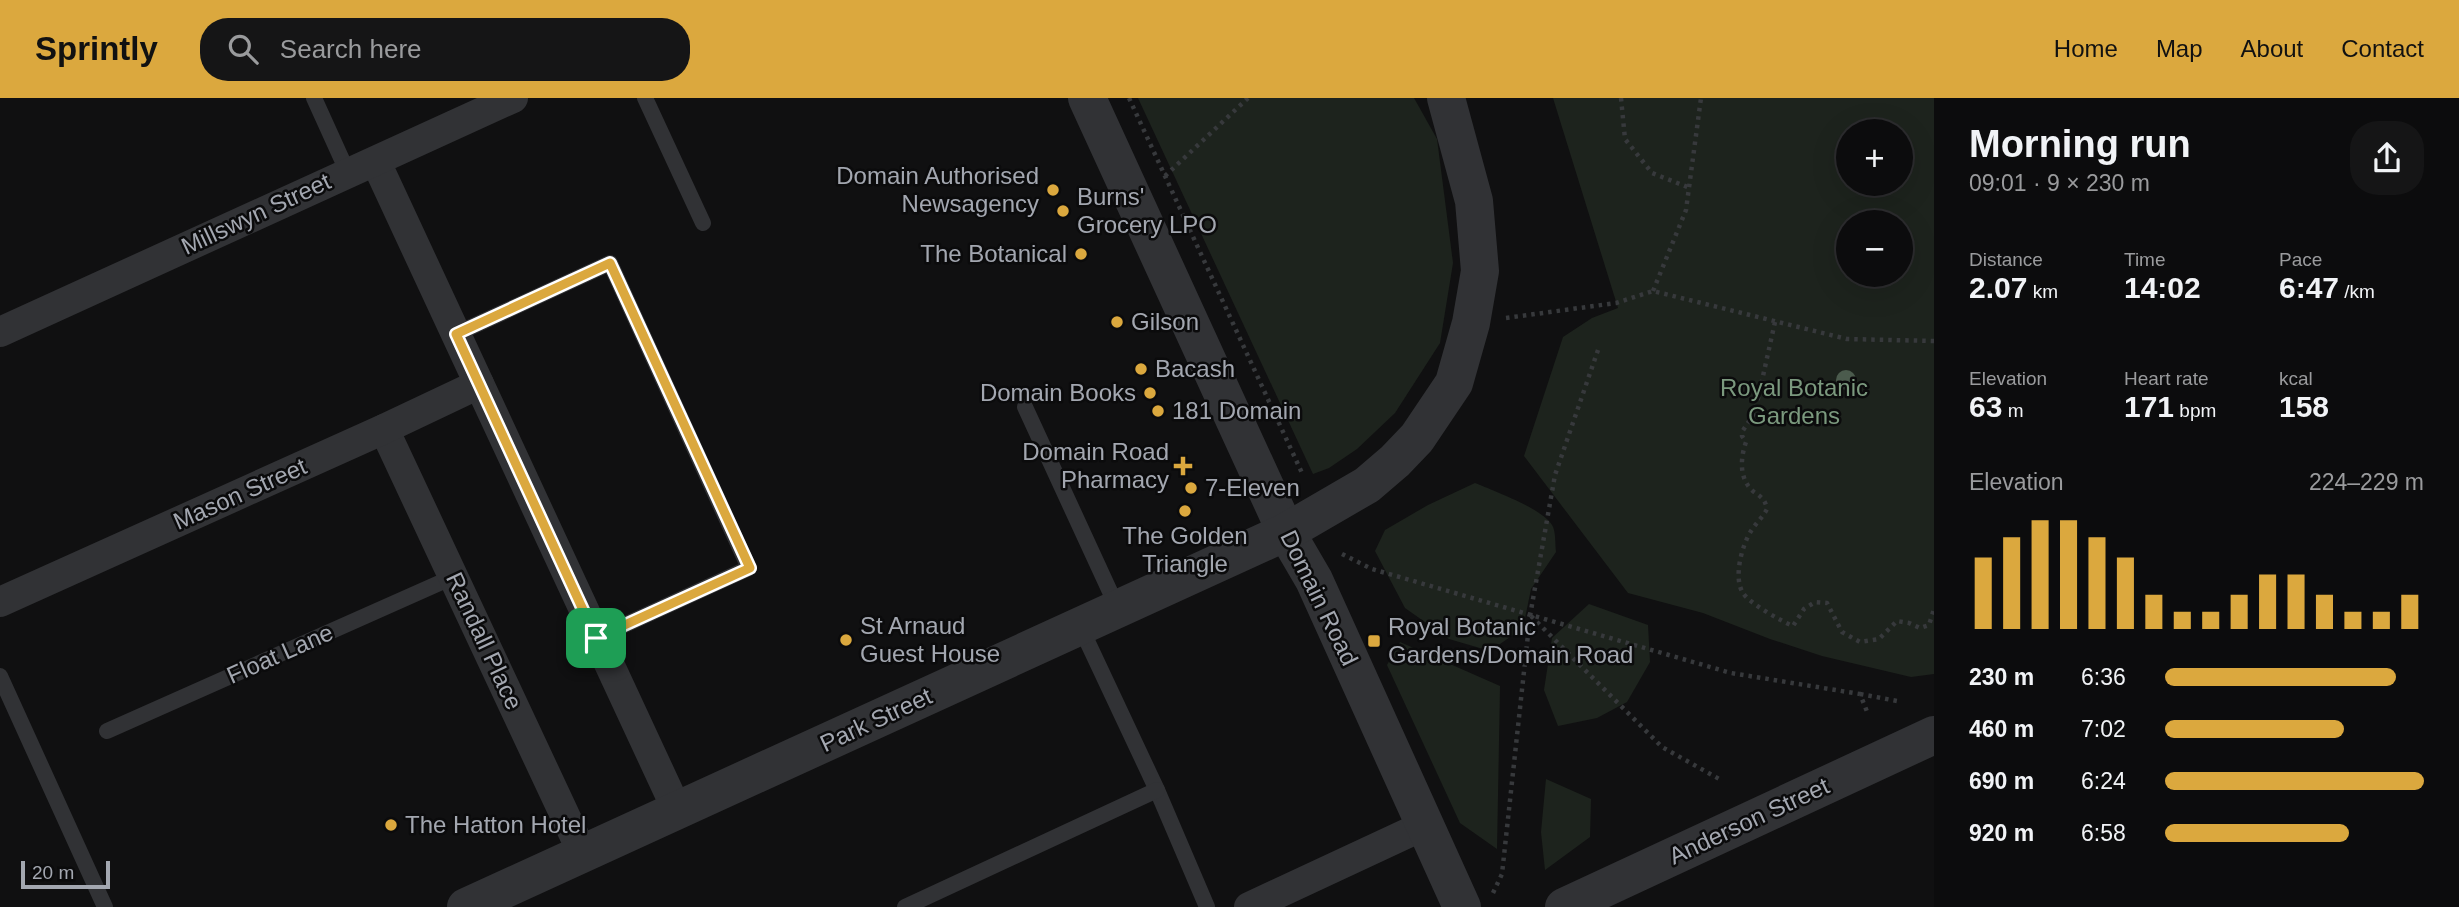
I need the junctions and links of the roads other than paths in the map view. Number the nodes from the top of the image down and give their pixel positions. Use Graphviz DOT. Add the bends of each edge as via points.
graph roads {
  1 [pos="314,98"];
  2 [pos="513,98"];
  3 [pos="645,98"];
  4 [pos="1087,98"];
  5 [pos="1446,98"];
  6 [pos="376,162"];
  7 [pos="348,173"];
  8 [pos="703,223"];
  9 [pos="0,332"];
  10 [pos="456,334"];
  11 [pos="479,384"];
  12 [pos="1025,407"];
  13 [pos="384,429"];
  14 [pos="1286,532"];
  15 [pos="453,576"];
  16 [pos="0,602"];
  17 [pos="1118,609"];
  18 [pos="1080,626"];
  19 [pos="596,638"];
  20 [pos="0,676"];
  21 [pos="107,731"];
  22 [pos="1934,735"];
  23 [pos="1157,790"];
  24 [pos="677,810"];
  25 [pos="1425,825"];
  26 [pos="583,854"];
  27 [pos="1477,902"];
  28 [pos="105,907"];
  29 [pos="466,907"];
  30 [pos="905,907"];
  31 [pos="1207,907"];
  32 [pos="1249,907"];
  33 [pos="1564,907"];
  1 -- 7 [label="lane"];
  2 -- 6 [label="street, Millswyn Street"];
  3 -- 8 [label="lane"];
  4 -- 14 [label="street, Domain Road"];
  5 -- 14 [label="street, Park Street" via="1474,201 1480,271 1454,383 1417,438 1367,485"];
  6 -- 7 [label="street, Millswyn Street"];
  6 -- 10 [label="street"];
  7 -- 9 [label="street, Millswyn Street"];
  10 -- 11 [label="street"];
  10 -- 19 [label="lane" via="610,263 750,568"];
  11 -- 13 [label="street, Mason Street"];
  11 -- 19 [label="street"];
  12 -- 17 [label="lane"];
  13 -- 15 [label="street, Randall Place"];
  13 -- 16 [label="street, Mason Street"];
  14 -- 17 [label="street, Park Street"];
  14 -- 25 [label="street, Domain Road" via="1314,580"];
  15 -- 21 [label="lane, Float Lane"];
  15 -- 26 [label="street, Randall Place"];
  17 -- 18 [label="street, Park Street"];
  18 -- 23 [label="lane"];
  18 -- 24 [label="street, Park Street"];
  19 -- 24 [label="street"];
  20 -- 28 [label="lane"];
  22 -- 33 [label="street, Anderson Street"];
  23 -- 30 [label="lane"];
  23 -- 31 [label="lane"];
  24 -- 26 [label="street, Park Street"];
  25 -- 27 [label="street, Domain Road"];
  25 -- 32 [label="street"];
  26 -- 29 [label="street, Park Street"];
}
